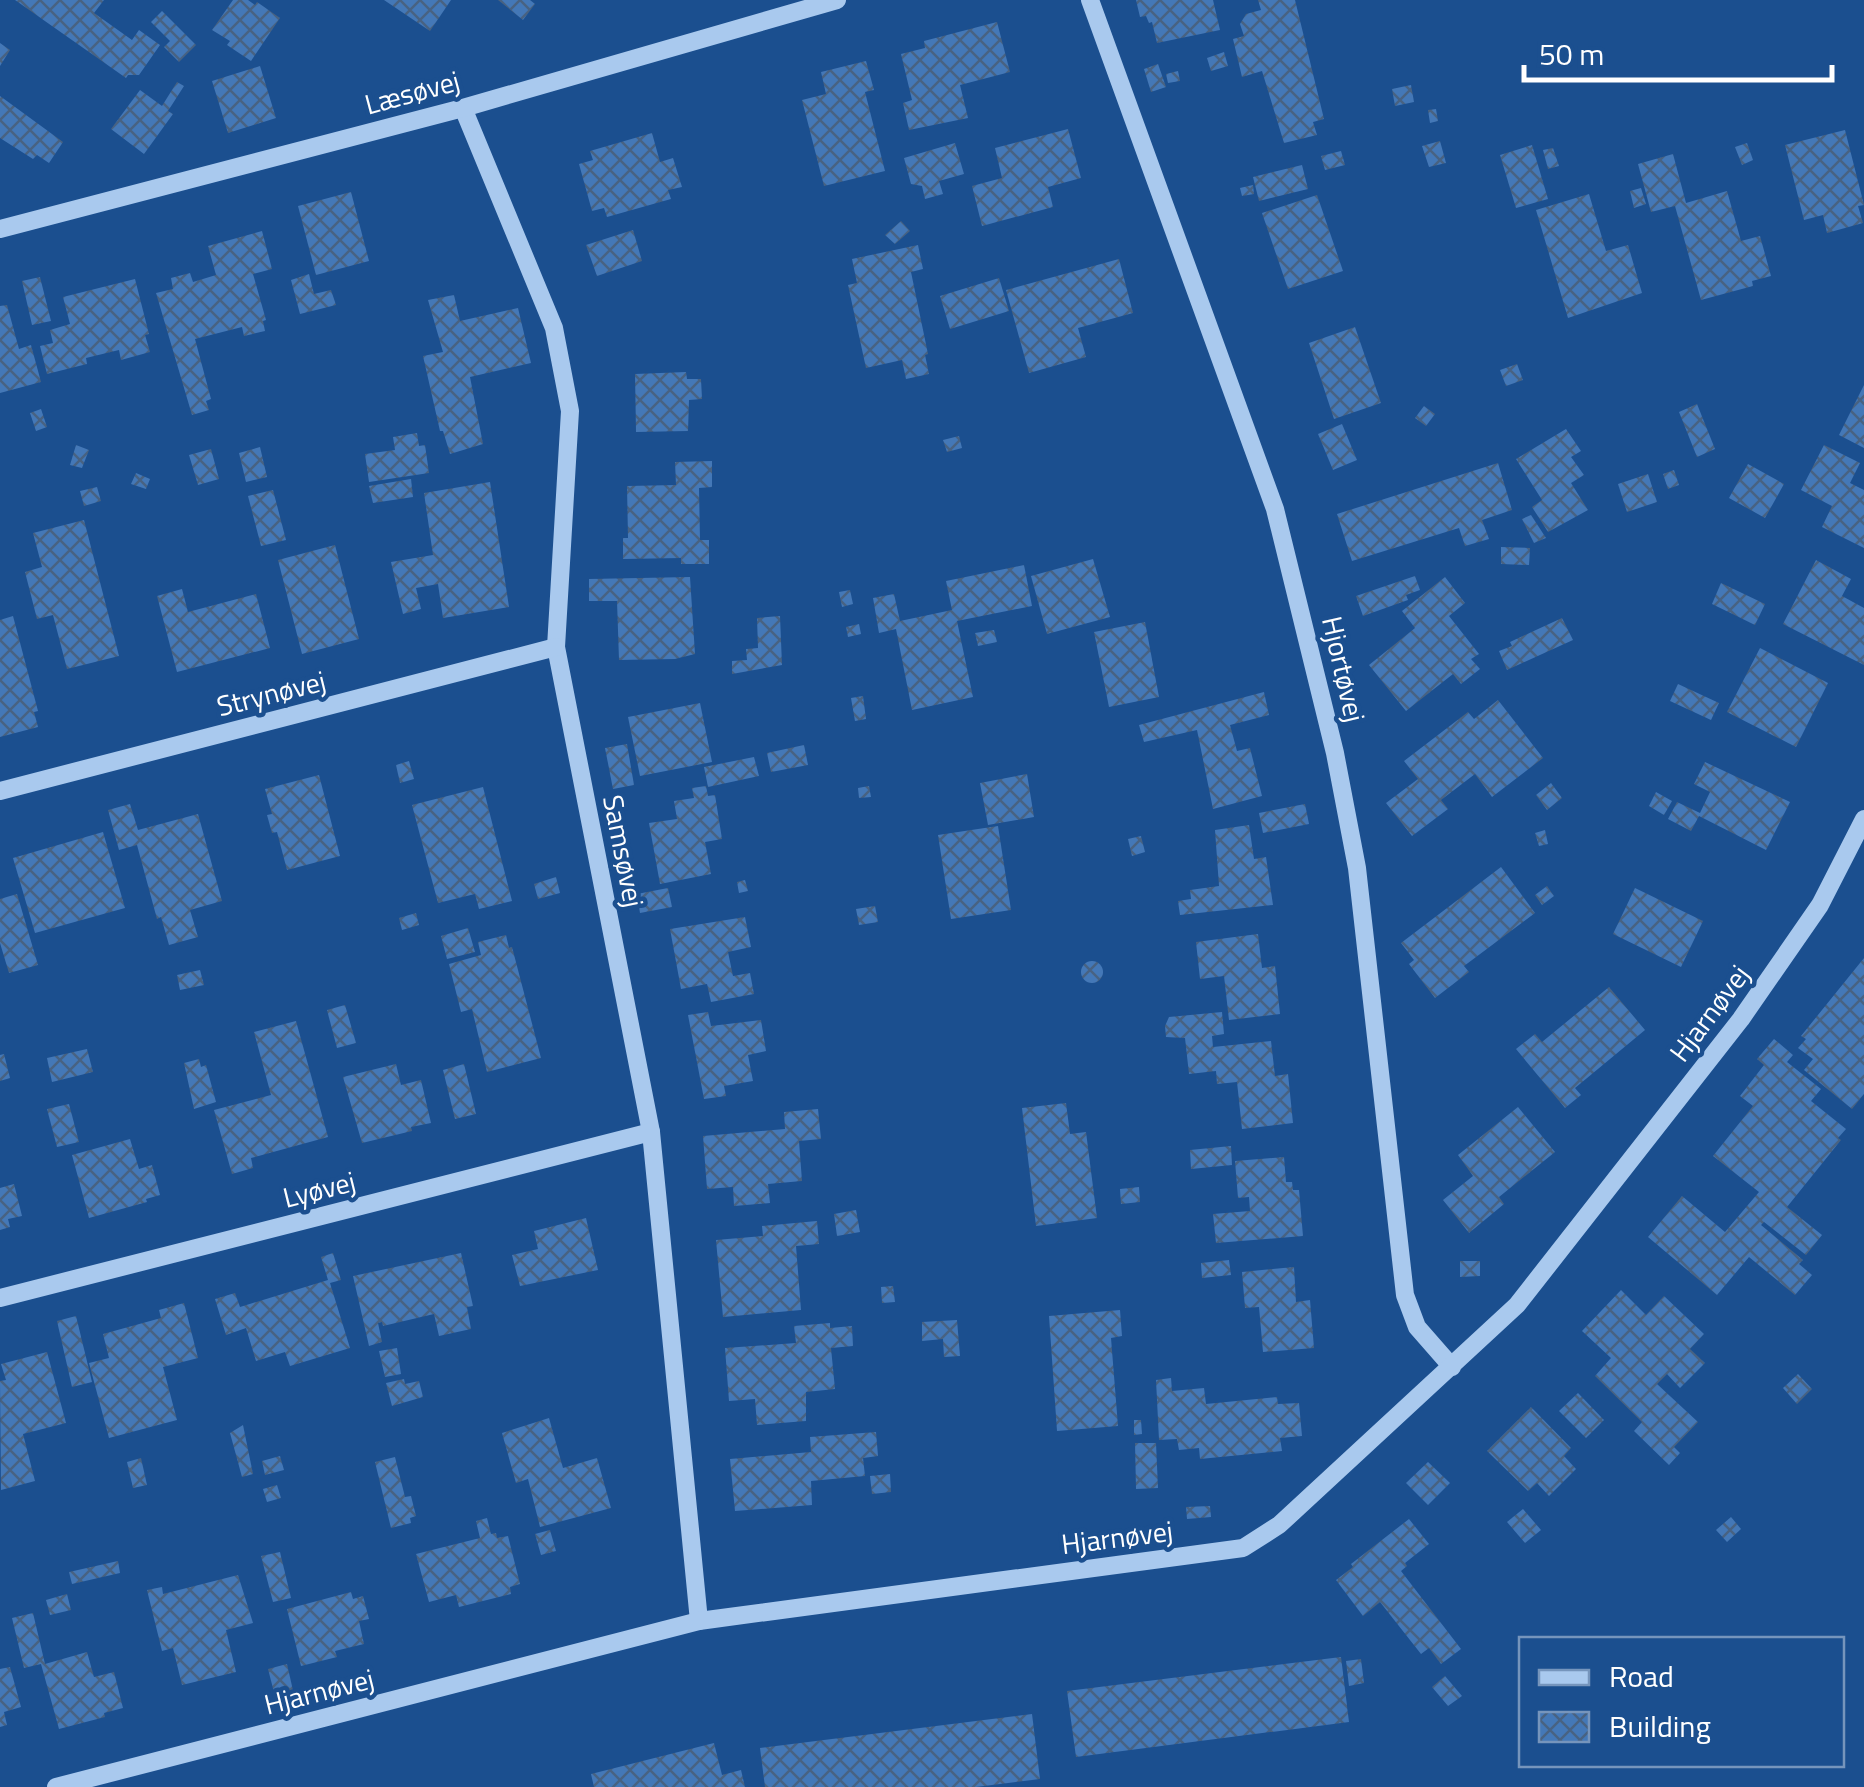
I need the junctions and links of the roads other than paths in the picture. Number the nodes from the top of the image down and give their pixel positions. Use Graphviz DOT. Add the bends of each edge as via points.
graph roads {
  1 [pos="836,0"];
  2 [pos="1090,0"];
  3 [pos="463,108"];
  4 [pos="0,229"];
  5 [pos="556,648"];
  6 [pos="0,791"];
  7 [pos="1864,819"];
  8 [pos="651,1132"];
  9 [pos="0,1298"];
  10 [pos="1452,1367"];
  11 [pos="699,1621"];
  12 [pos="56,1787"];
  1 -- 3 [label="street, Læsøvej"];
  2 -- 10 [label="street, Hjortøvej" via="1274,509 1298,594 1357,868 1405,1295 1418,1327"];
  3 -- 4 [label="street, Læsøvej"];
  3 -- 5 [label="street, Samsøvej" via="554,328 570,411"];
  5 -- 6 [label="street, Strynøvej"];
  5 -- 8 [label="street, Samsøvej"];
  7 -- 10 [label="street, Hjarnøvej" via="1820,905 1741,1019 1517,1306"];
  8 -- 9 [label="street, Lyøvej"];
  8 -- 11 [label="street, Samsøvej"];
  10 -- 11 [label="street, Hjarnøvej" via="1279,1526 1243,1548"];
  11 -- 12 [label="street, Hjarnøvej"];
}
